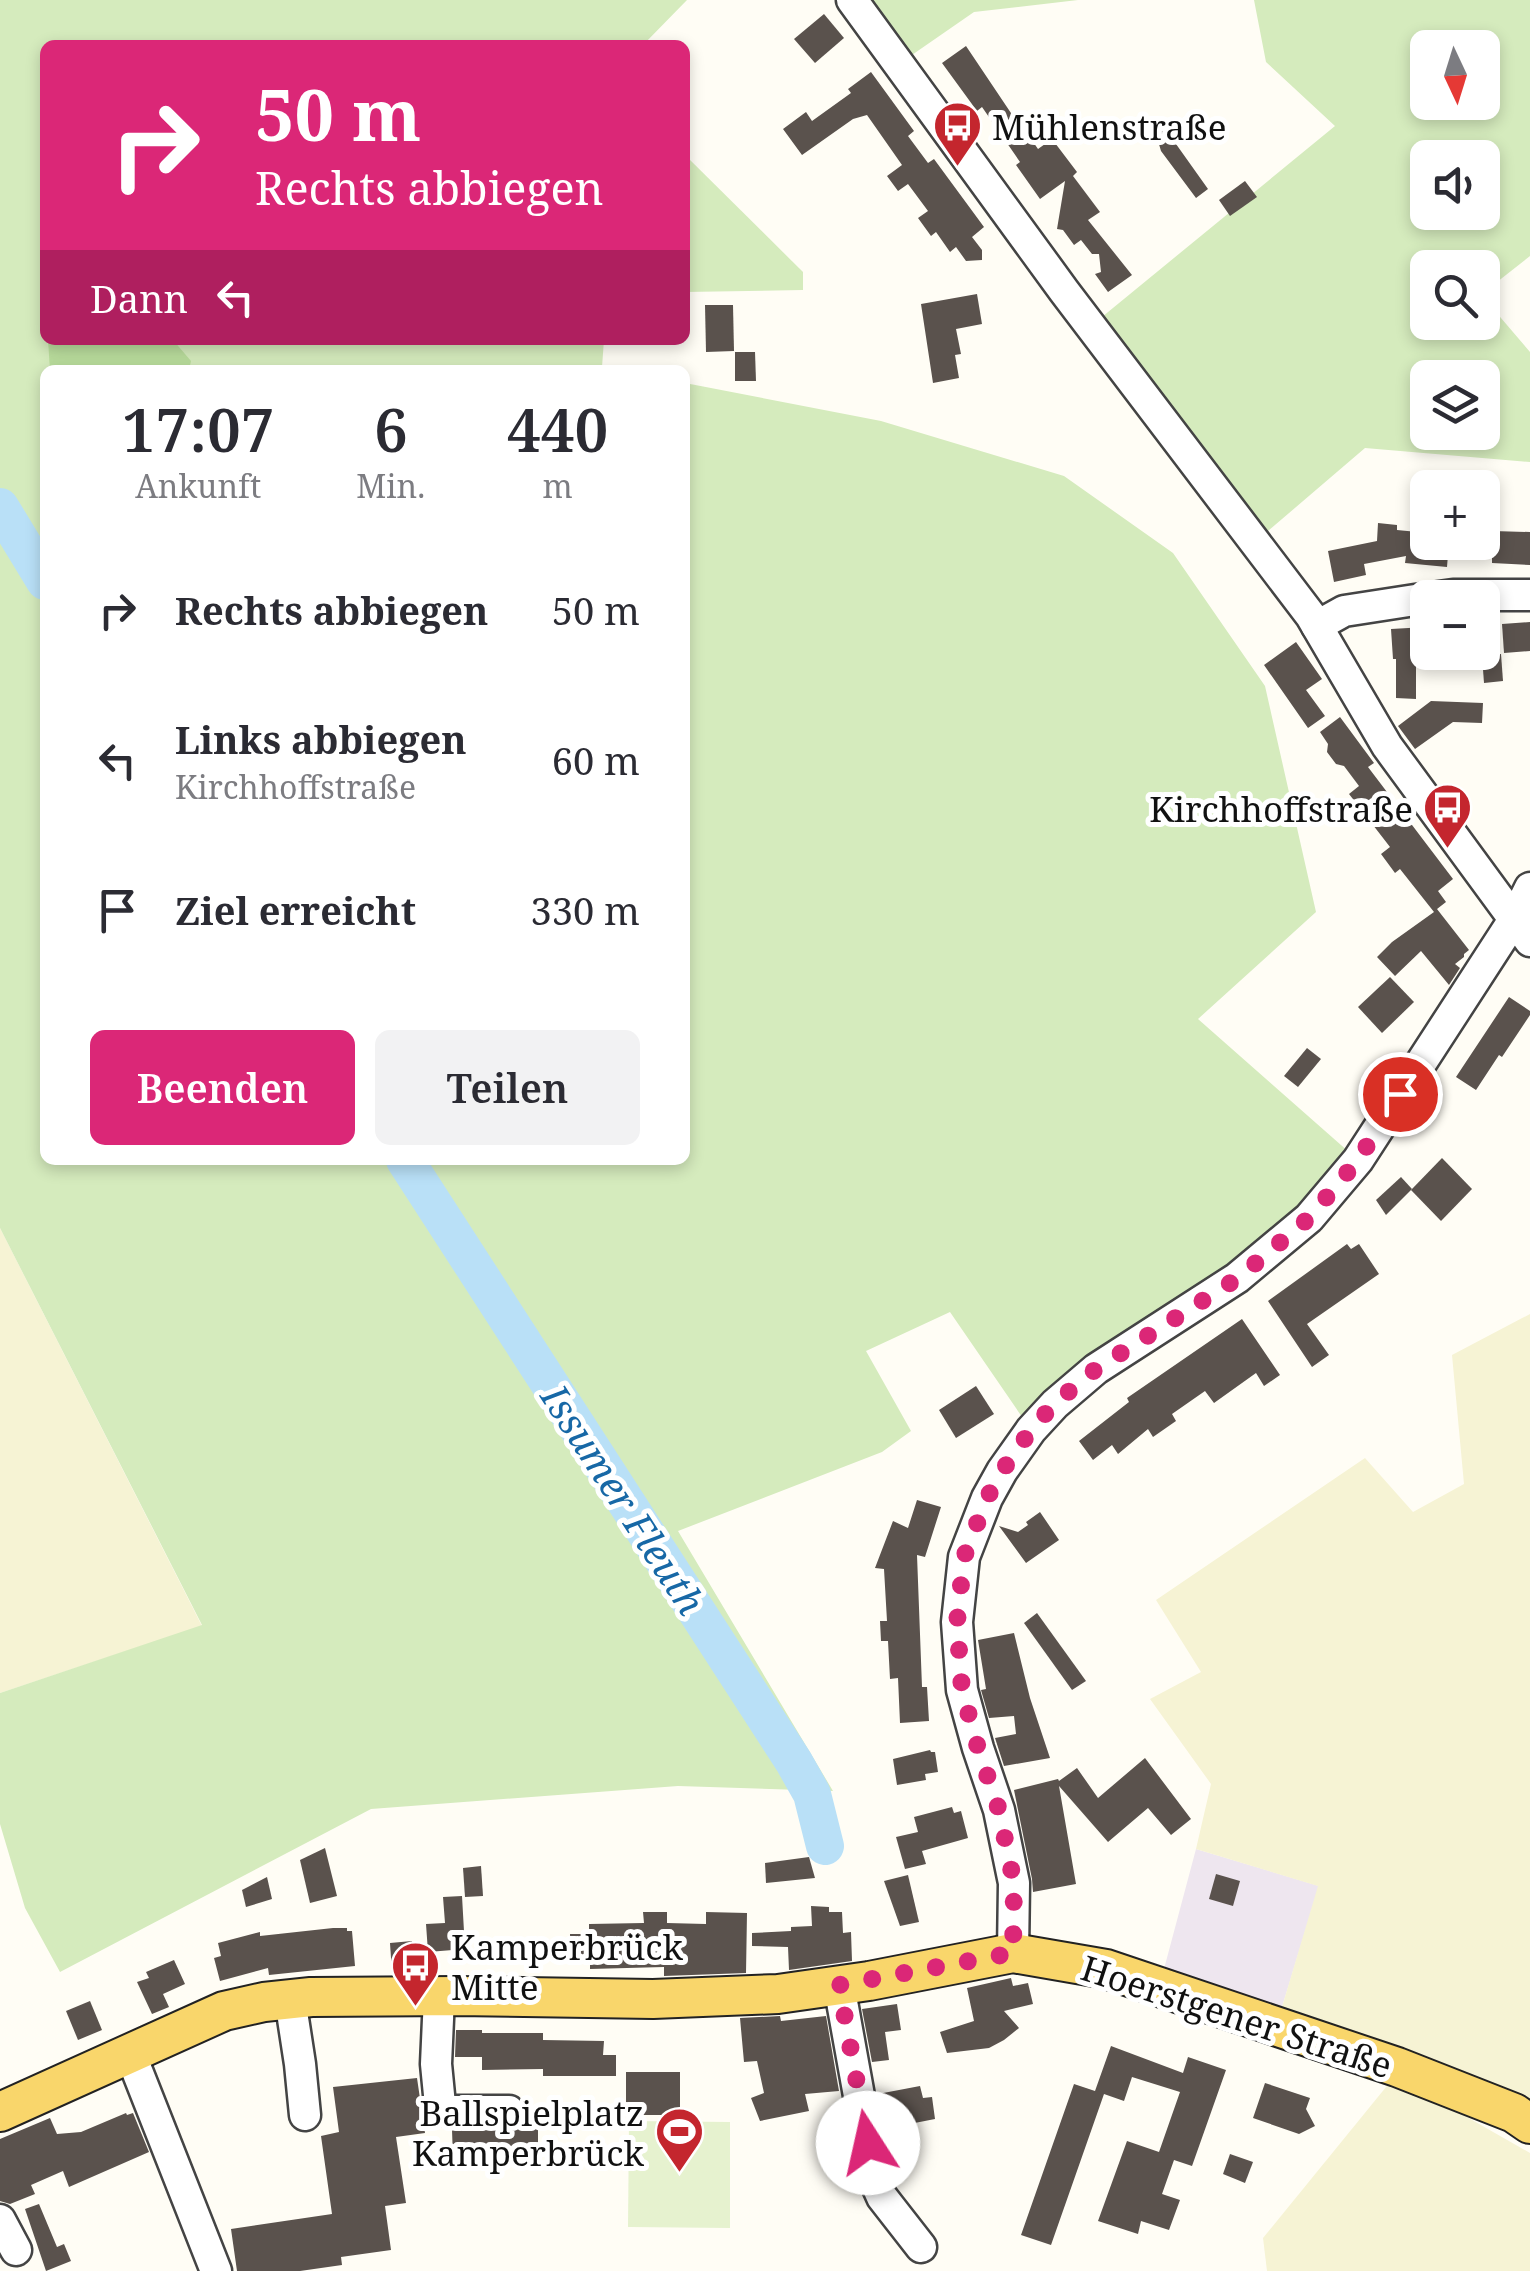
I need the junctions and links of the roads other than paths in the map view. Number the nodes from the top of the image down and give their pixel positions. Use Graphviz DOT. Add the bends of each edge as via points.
graph roads {
  1 [pos="852,0"];
  2 [pos="1500,595"];
  3 [pos="1530,595"];
  4 [pos="1410,601"];
  5 [pos="1317,626"];
  6 [pos="1530,888"];
  7 [pos="1522,929"];
  8 [pos="1013,1953"];
  9 [pos="839,1985"];
  10 [pos="439,1996"];
  11 [pos="293,1999"];
  12 [pos="130,2054"];
  13 [pos="509,2111"];
  14 [pos="0,2112"];
  15 [pos="305,2115"];
  16 [pos="1530,2124"];
  17 [pos="0,2220"];
  18 [pos="920,2247"];
  19 [pos="16,2250"];
  20 [pos="216,2271"];
  1 -- 5 [label="street"];
  2 -- 3 [label="street"];
  4 -- 5 [label="street" via="1344,610"];
  5 -- 7 [label="street" via="1387,746"];
  6 -- 7 [label="street"];
  7 -- 8 [label="street" via="1358,1160 1309,1218 1238,1278 1096,1369 1054,1404 987,1498 964,1557 957,1622 962,1690 1014,1883"];
  8 -- 9 [label="main road, Hoerstgener Straße"];
  8 -- 16 [label="main road, Hoerstgener Straße" via="1106,1970 1333,2045"];
  9 -- 10 [label="main road, Hoerstgener Straße" via="653,1999"];
  9 -- 18 [label="street" via="874,2179"];
  10 -- 11 [label="main road, Hoerstgener Straße"];
  10 -- 13 [label="street" via="440,2106"];
  11 -- 12 [label="main road, Hoerstgener Straße" via="224,2011"];
  11 -- 15 [label="street"];
  12 -- 14 [label="main road, Hoerstgener Straße"];
  12 -- 20 [label="street"];
  17 -- 19 [label="street"];
}
